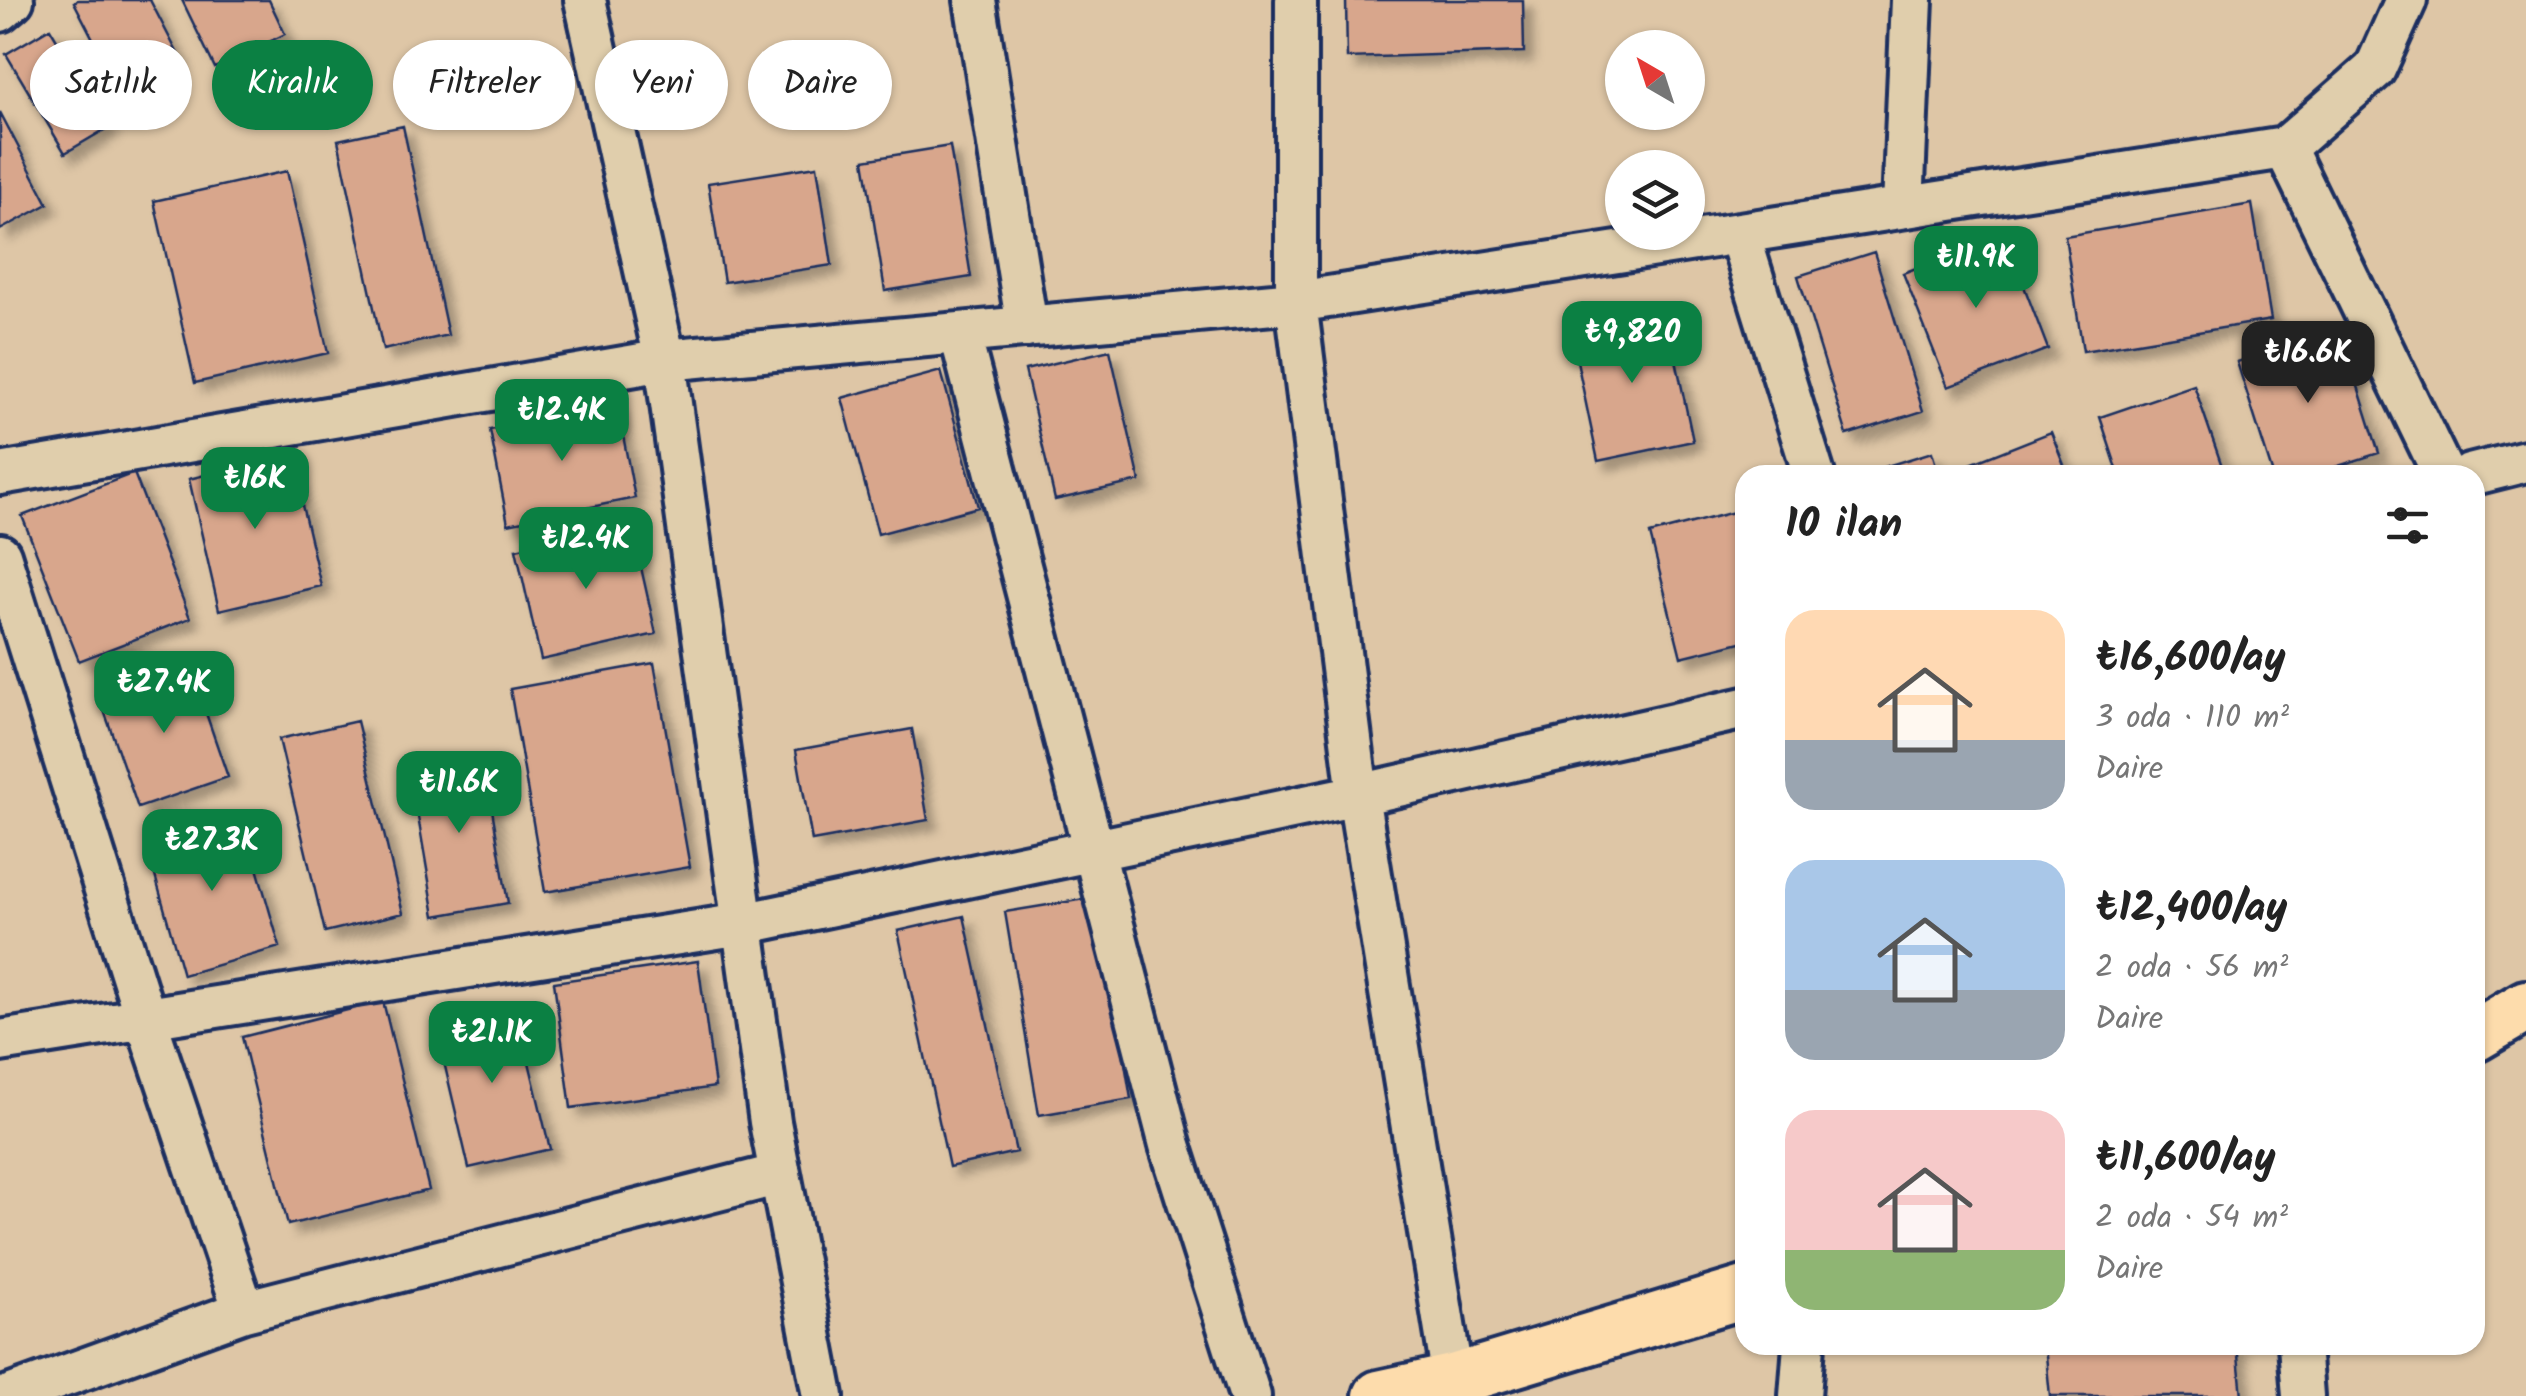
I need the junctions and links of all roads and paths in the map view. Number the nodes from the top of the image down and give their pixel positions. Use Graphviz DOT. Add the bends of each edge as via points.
graph roads {
  1 [pos="13,0"];
  2 [pos="585,0"];
  3 [pos="975,0"];
  4 [pos="1296,0"];
  5 [pos="1912,0"];
  6 [pos="2406,0"];
  7 [pos="0,11"];
  8 [pos="2285,148"];
  9 [pos="1902,207"];
  10 [pos="1739,233"];
  11 [pos="1296,302"];
  12 [pos="1027,327"];
  13 [pos="960,334"];
  14 [pos="664,360"];
  15 [pos="2526,461"];
  16 [pos="1811,465"];
  17 [pos="2439,465"];
  18 [pos="2485,471"];
  19 [pos="0,474"];
  20 [pos="0,555"];
  21 [pos="1735,710"];
  22 [pos="1358,795"];
  23 [pos="1096,850"];
  24 [pos="742,924"];
  25 [pos="2526,1006"];
  26 [pos="146,1020"];
  27 [pos="2485,1030"];
  28 [pos="0,1041"];
  29 [pos="780,1174"];
  30 [pos="1735,1295"];
  31 [pos="244,1311"];
  32 [pos="1803,1355"];
  33 [pos="2300,1355"];
  34 [pos="1453,1380"];
  35 [pos="10,1396"];
  36 [pos="823,1396"];
  37 [pos="1250,1396"];
  38 [pos="1378,1396"];
  39 [pos="1800,1396"];
  40 [pos="2303,1396"];
  1 -- 7 [label="street"];
  2 -- 14 [label="street"];
  3 -- 12 [label="street"];
  4 -- 11 [label="street"];
  5 -- 9 [label="street"];
  6 -- 8 [label="street" via="2376,69"];
  8 -- 9 [label="street"];
  8 -- 17 [label="street"];
  9 -- 10 [label="street"];
  10 -- 11 [label="street"];
  10 -- 16 [label="street"];
  11 -- 12 [label="street"];
  11 -- 22 [label="street"];
  12 -- 13 [label="street"];
  13 -- 14 [label="street"];
  13 -- 23 [label="street"];
  14 -- 19 [label="street"];
  14 -- 24 [label="street"];
  15 -- 18 [label="street"];
  20 -- 26 [label="street"];
  21 -- 22 [label="street"];
  22 -- 23 [label="street"];
  22 -- 34 [label="street"];
  23 -- 24 [label="street"];
  23 -- 37 [label="street" via="1170,1144"];
  24 -- 26 [label="street"];
  24 -- 29 [label="street"];
  25 -- 27 [label="main road"];
  26 -- 28 [label="street"];
  26 -- 31 [label="street"];
  29 -- 31 [label="street"];
  29 -- 36 [label="street"];
  30 -- 34 [label="main road"];
  31 -- 35 [label="street"];
  32 -- 39 [label="street"];
  33 -- 40 [label="street"];
  34 -- 38 [label="main road"];
}
